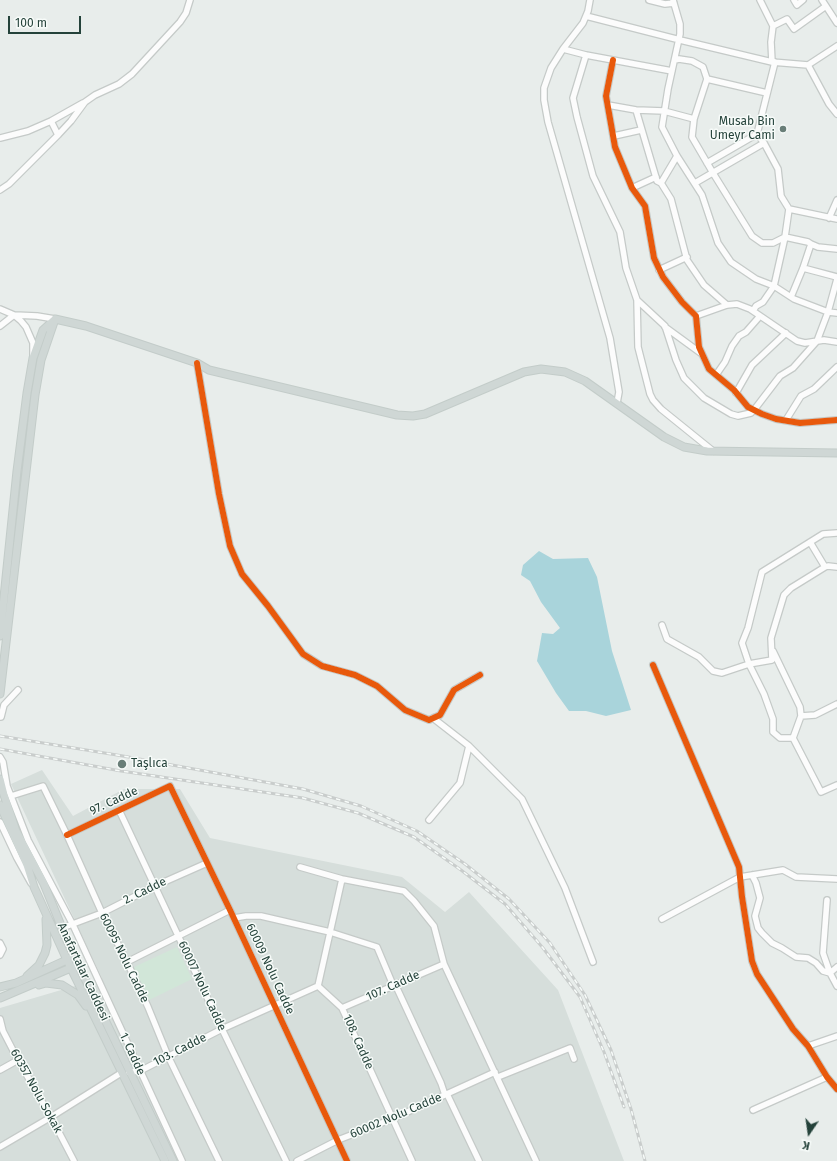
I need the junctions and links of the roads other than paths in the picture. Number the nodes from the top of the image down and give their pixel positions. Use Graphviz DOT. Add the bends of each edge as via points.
graph roads {
  1 [pos="190,0"];
  2 [pos="590,0"];
  3 [pos="649,0"];
  4 [pos="760,0"];
  5 [pos="794,0"];
  6 [pos="803,0"];
  7 [pos="822,0"];
  8 [pos="673,1"];
  9 [pos="826,6"];
  10 [pos="586,16"];
  11 [pos="837,23"];
  12 [pos="773,26"];
  13 [pos="680,40"];
  14 [pos="837,46"];
  15 [pos="562,49"];
  16 [pos="586,55"];
  17 [pos="613,60"];
  18 [pos="675,60"];
  19 [pos="774,62"];
  20 [pos="808,65"];
  21 [pos="672,71"];
  22 [pos="707,79"];
  23 [pos="767,93"];
  24 [pos="85,102"];
  25 [pos="608,105"];
  26 [pos="636,110"];
  27 [pos="664,111"];
  28 [pos="837,114"];
  29 [pos="694,119"];
  30 [pos="51,121"];
  31 [pos="641,130"];
  32 [pos="757,134"];
  33 [pos="58,135"];
  34 [pos="614,136"];
  35 [pos="0,138"];
  36 [pos="764,143"];
  37 [pos="677,156"];
  38 [pos="707,163"];
  39 [pos="713,173"];
  40 [pos="656,177"];
  41 [pos="661,183"];
  42 [pos="695,183"];
  43 [pos="632,188"];
  44 [pos="0,190"];
  45 [pos="837,200"];
  46 [pos="789,209"];
  47 [pos="829,218"];
  48 [pos="837,219"];
  49 [pos="784,238"];
  50 [pos="811,244"];
  51 [pos="837,250"];
  52 [pos="687,257"];
  53 [pos="803,268"];
  54 [pos="659,270"];
  55 [pos="837,278"];
  56 [pos="774,286"];
  57 [pos="791,297"];
  58 [pos="636,300"];
  59 [pos="727,305"];
  60 [pos="0,310"];
  61 [pos="753,311"];
  62 [pos="828,312"];
  63 [pos="837,313"];
  64 [pos="14,315"];
  65 [pos="696,316"];
  66 [pos="760,316"];
  67 [pos="55,319"];
  68 [pos="0,326"];
  69 [pos="665,326"];
  70 [pos="786,333"];
  71 [pos="817,341"];
  72 [pos="837,342"];
  73 [pos="702,354"];
  74 [pos="33,358"];
  75 [pos="197,363"];
  76 [pos="837,367"];
  77 [pos="716,374"];
  78 [pos="736,393"];
  79 [pos="617,403"];
  80 [pos="754,410"];
  81 [pos="786,420"];
  82 [pos="837,420"];
  83 [pos="713,451"];
  84 [pos="837,453"];
  85 [pos="837,533"];
  86 [pos="810,542"];
  87 [pos="837,567"];
  88 [pos="824,568"];
  89 [pos="662,625"];
  90 [pos="0,636"];
  91 [pos="772,648"];
  92 [pos="749,664"];
  93 [pos="653,665"];
  94 [pos="480,675"];
  95 [pos="18,690"];
  96 [pos="0,694"];
  97 [pos="837,704"];
  98 [pos="801,716"];
  99 [pos="0,717"];
  100 [pos="433,718"];
  101 [pos="793,738"];
  102 [pos="469,746"];
  103 [pos="0,758"];
  104 [pos="0,779"];
  105 [pos="837,785"];
  106 [pos="170,786"];
  107 [pos="11,796"];
  108 [pos="0,805"];
  109 [pos="119,810"];
  110 [pos="429,820"];
  111 [pos="0,822"];
  112 [pos="67,835"];
  113 [pos="207,863"];
  114 [pos="300,867"];
  115 [pos="752,875"];
  116 [pos="740,877"];
  117 [pos="342,879"];
  118 [pos="837,879"];
  119 [pos="155,886"];
  120 [pos="34,887"];
  121 [pos="826,900"];
  122 [pos="230,910"];
  123 [pos="45,913"];
  124 [pos="102,913"];
  125 [pos="234,918"];
  126 [pos="662,919"];
  127 [pos="73,925"];
  128 [pos="62,928"];
  129 [pos="330,932"];
  130 [pos="178,935"];
  131 [pos="0,943"];
  132 [pos="0,955"];
  133 [pos="75,956"];
  134 [pos="67,960"];
  135 [pos="126,962"];
  136 [pos="593,962"];
  137 [pos="78,964"];
  138 [pos="444,964"];
  139 [pos="837,967"];
  140 [pos="70,968"];
  141 [pos="830,973"];
  142 [pos="21,981"];
  143 [pos="394,985"];
  144 [pos="318,986"];
  145 [pos="837,986"];
  146 [pos="0,987"];
  147 [pos="24,989"];
  148 [pos="0,998"];
  149 [pos="274,1005"];
  150 [pos="342,1008"];
  151 [pos="94,1016"];
  152 [pos="0,1019"];
  153 [pos="222,1029"];
  154 [pos="837,1036"];
  155 [pos="808,1046"];
  156 [pos="168,1056"];
  157 [pos="574,1059"];
  158 [pos="18,1060"];
  159 [pos="0,1070"];
  160 [pos="140,1071"];
  161 [pos="129,1072"];
  162 [pos="121,1073"];
  163 [pos="496,1074"];
  164 [pos="827,1077"];
  165 [pos="837,1089"];
  166 [pos="446,1094"];
  167 [pos="753,1110"];
  168 [pos="51,1117"];
  169 [pos="392,1119"];
  170 [pos="338,1140"];
  171 [pos="0,1147"];
  172 [pos="74,1161"];
  173 [pos="164,1161"];
  174 [pos="173,1161"];
  175 [pos="182,1161"];
  176 [pos="219,1161"];
  177 [pos="286,1161"];
  178 [pos="297,1161"];
  179 [pos="347,1161"];
  180 [pos="412,1161"];
  181 [pos="479,1161"];
  182 [pos="536,1161"];
  1 -- 24 [label="street" via="180,22 132,74"];
  2 -- 10 [label="street"];
  3 -- 8 [label="street" via="664,4"];
  4 -- 12 [label="street"];
  5 -- 6 [label="street" via="797,5"];
  7 -- 9 [label="street"];
  8 -- 13 [label="street" via="680,24"];
  9 -- 11 [label="street"];
  9 -- 12 [label="street" via="794,29 787,19"];
  10 -- 13 [label="street"];
  10 -- 15 [label="street"];
  12 -- 19 [label="street" via="771,42"];
  13 -- 18 [label="street"];
  13 -- 19 [label="street"];
  14 -- 20 [label="street"];
  15 -- 16 [label="street"];
  15 -- 79 [label="street" via="551,68 544,88 544,100 548,122 610,338 619,392"];
  16 -- 17 [label="street"];
  16 -- 58 [label="street" via="573,98 575,110 593,176 620,232 626,268"];
  17 -- 21 [label="street"];
  17 -- 25 [label="street" via="606,96"];
  18 -- 21 [label="street"];
  18 -- 22 [label="street" via="699,63"];
  19 -- 20 [label="street"];
  19 -- 23 [label="street"];
  20 -- 28 [label="street"];
  21 -- 27 [label="street"];
  22 -- 23 [label="street"];
  22 -- 29 [label="street"];
  23 -- 32 [label="street"];
  24 -- 30 [label="street"];
  24 -- 33 [label="street"];
  25 -- 26 [label="street"];
  25 -- 34 [label="street"];
  26 -- 27 [label="street"];
  26 -- 31 [label="street"];
  27 -- 29 [label="street"];
  27 -- 37 [label="street" via="662,127"];
  29 -- 38 [label="street" via="692,137"];
  30 -- 33 [label="street"];
  30 -- 35 [label="street" via="28,131"];
  31 -- 34 [label="street"];
  31 -- 40 [label="street"];
  32 -- 36 [label="street"];
  32 -- 38 [label="street"];
  33 -- 44 [label="street"];
  34 -- 43 [label="street" via="615,147"];
  36 -- 39 [label="street"];
  36 -- 46 [label="street" via="778,169 781,196"];
  37 -- 41 [label="street"];
  37 -- 42 [label="street"];
  38 -- 39 [label="street"];
  39 -- 42 [label="street"];
  39 -- 49 [label="street" via="752,236 762,243 773,243"];
  40 -- 41 [label="street"];
  40 -- 43 [label="street"];
  41 -- 52 [label="street" via="671,199"];
  42 -- 56 [label="street" via="702,195 718,243 732,262 756,279"];
  43 -- 54 [label="street" via="645,206 654,258"];
  45 -- 47 [label="street"];
  46 -- 47 [label="street"];
  46 -- 49 [label="street"];
  47 -- 48 [label="street"];
  49 -- 50 [label="street"];
  49 -- 56 [label="street"];
  50 -- 51 [label="street"];
  50 -- 53 [label="street"];
  52 -- 54 [label="street"];
  52 -- 59 [label="street" via="704,285"];
  53 -- 55 [label="street"];
  53 -- 57 [label="street"];
  54 -- 65 [label="street" via="677,296"];
  55 -- 62 [label="street"];
  56 -- 57 [label="street"];
  56 -- 61 [label="street"];
  57 -- 62 [label="street"];
  58 -- 69 [label="street"];
  58 -- 83 [label="street" via="638,347 653,400"];
  59 -- 61 [label="street" via="737,304"];
  59 -- 65 [label="street"];
  60 -- 64 [label="street"];
  61 -- 66 [label="street"];
  62 -- 63 [label="street"];
  62 -- 71 [label="street"];
  64 -- 67 [label="street"];
  64 -- 68 [label="street"];
  64 -- 74 [label="street" via="26,327 33,343"];
  65 -- 73 [label="street"];
  66 -- 70 [label="street"];
  66 -- 77 [label="street" via="739,336"];
  67 -- 74 [label="main road" via="43,330"];
  67 -- 75 [label="main road" via="86,326"];
  67 -- 96 [label="main road" via="41,360 35,395"];
  69 -- 73 [label="street"];
  69 -- 80 [label="street" via="684,378 704,398 738,416"];
  70 -- 71 [label="street" via="797,341"];
  70 -- 78 [label="street" via="752,365"];
  71 -- 72 [label="street"];
  71 -- 80 [label="street" via="793,368 780,376"];
  73 -- 77 [label="street" via="709,369"];
  74 -- 90 [label="main road" via="18,463"];
  75 -- 79 [label="main road" via="209,370 397,415 425,414 524,372 541,369 565,372 585,381"];
  75 -- 100 [label="street" via="230,546 242,574 303,654 322,666 356,675 377,686 404,710 429,720"];
  76 -- 81 [label="street" via="814,389 801,396"];
  77 -- 78 [label="street"];
  78 -- 80 [label="street"];
  79 -- 83 [label="main road" via="664,437 684,447"];
  80 -- 81 [label="street"];
  81 -- 82 [label="street" via="800,423"];
  83 -- 84 [label="main road"];
  85 -- 86 [label="street" via="823,534"];
  86 -- 88 [label="street"];
  86 -- 92 [label="street" via="762,572 742,643"];
  87 -- 88 [label="street"];
  88 -- 91 [label="street" via="784,595 771,638"];
  89 -- 92 [label="street" via="667,639 699,657 713,671 722,673"];
  91 -- 92 [label="street" via="772,660"];
  91 -- 98 [label="street" via="800,707"];
  92 -- 101 [label="street" via="773,719 773,732 780,738"];
  93 -- 116 [label="street" via="739,867"];
  94 -- 100 [label="street" via="454,690 440,715"];
  95 -- 99 [label="street" via="4,705"];
  97 -- 98 [label="street" via="815,716"];
  98 -- 101 [label="street"];
  100 -- 102 [label="street"];
  101 -- 105 [label="street" via="821,792"];
  102 -- 110 [label="street" via="460,783"];
  102 -- 136 [label="street" via="522,799 565,888"];
  103 -- 107 [label="street, 1. Cadde"];
  104 -- 128 [label="main road, Anafartalar Caddesi" via="16,831 44,884"];
  106 -- 109 [label="street, 97. Cadde"];
  106 -- 113 [label="street, 60009 Nolu Cadde"];
  107 -- 112 [label="street, 60095 Nolu Cadde" via="43,786"];
  107 -- 127 [label="street, 1. Cadde" via="28,840"];
  108 -- 120 [label="main road, Anafartalar Caddesi"];
  109 -- 112 [label="street, 97. Cadde"];
  109 -- 119 [label="street, 60007 Nolu Cadde"];
  111 -- 120 [label="street"];
  112 -- 124 [label="street, 60095 Nolu Cadde"];
  113 -- 119 [label="street, 2. Cadde"];
  113 -- 122 [label="street, 60009 Nolu Cadde"];
  114 -- 117 [label="street"];
  115 -- 116 [label="street"];
  115 -- 118 [label="street" via="783,870 796,877"];
  115 -- 141 [label="street" via="760,898 755,916 762,934 796,957 808,958 823,971"];
  116 -- 126 [label="street"];
  116 -- 155 [label="street" via="752,961 757,974 793,1029"];
  117 -- 129 [label="street"];
  117 -- 138 [label="street" via="404,891 434,926"];
  119 -- 124 [label="street, 2. Cadde"];
  119 -- 130 [label="street, 60007 Nolu Cadde"];
  120 -- 123 [label="main road, Anafartalar Caddesi"];
  121 -- 141 [label="street" via="823,953"];
  122 -- 125 [label="street, 60009 Nolu Cadde"];
  122 -- 130 [label="street"];
  123 -- 134 [label="main road, Anafartalar Caddesi"];
  123 -- 142 [label="main road" via="45,953 39,965"];
  124 -- 127 [label="street, 2. Cadde"];
  124 -- 135 [label="street, 60095 Nolu Cadde"];
  125 -- 129 [label="street" via="261,916"];
  125 -- 149 [label="street, 60009 Nolu Cadde"];
  127 -- 128 [label="street, 2. Cadde"];
  127 -- 160 [label="street, 1. Cadde"];
  128 -- 133 [label="main road, Anafartalar Caddesi"];
  129 -- 143 [label="street" via="377,947"];
  129 -- 144 [label="street"];
  130 -- 135 [label="street"];
  130 -- 153 [label="street, 60007 Nolu Cadde"];
  131 -- 132 [label="street" via="3,949"];
  133 -- 134 [label="main road"];
  133 -- 137 [label="main road, Anafartalar Caddesi"];
  134 -- 140 [label="main road, Anafartalar Caddesi"];
  134 -- 142 [label="main road"];
  135 -- 156 [label="street, 60095 Nolu Cadde"];
  137 -- 140 [label="main road"];
  137 -- 161 [label="main road, Anafartalar Caddesi"];
  138 -- 143 [label="street, 107. Cadde"];
  138 -- 163 [label="street"];
  139 -- 141 [label="street"];
  140 -- 147 [label="main road"];
  140 -- 151 [label="main road, Anafartalar Caddesi"];
  141 -- 145 [label="street"];
  142 -- 146 [label="main road"];
  143 -- 150 [label="street, 107. Cadde"];
  143 -- 166 [label="street"];
  144 -- 149 [label="street, 103. Cadde"];
  144 -- 150 [label="street, 108. Cadde"];
  147 -- 148 [label="main road"];
  147 -- 151 [label="main road" via="46,984 62,985 78,995"];
  149 -- 153 [label="street, 103. Cadde"];
  149 -- 170 [label="street, 60009 Nolu Cadde"];
  150 -- 169 [label="street, 108. Cadde"];
  151 -- 162 [label="main road, Anafartalar Caddesi"];
  152 -- 158 [label="street, 60357 Nolu Sokak" via="3,1031"];
  153 -- 156 [label="street, 103. Cadde"];
  153 -- 177 [label="street, 60007 Nolu Cadde"];
  154 -- 155 [label="street"];
  155 -- 164 [label="street"];
  156 -- 160 [label="street, 103. Cadde"];
  156 -- 176 [label="street, 60095 Nolu Cadde"];
  157 -- 163 [label="street, 60002 Nolu Cadde" via="570,1048"];
  158 -- 159 [label="street"];
  158 -- 168 [label="street, 60357 Nolu Sokak"];
  160 -- 161 [label="street, 103. Cadde"];
  160 -- 175 [label="street, 1. Cadde"];
  161 -- 174 [label="main road, Anafartalar Caddesi"];
  162 -- 168 [label="street"];
  162 -- 173 [label="main road, Anafartalar Caddesi" via="140,1107"];
  163 -- 166 [label="street, 60002 Nolu Cadde"];
  163 -- 182 [label="street"];
  164 -- 165 [label="street"];
  164 -- 167 [label="street"];
  166 -- 169 [label="street, 60002 Nolu Cadde"];
  166 -- 181 [label="street"];
  168 -- 171 [label="street"];
  168 -- 172 [label="street, 60357 Nolu Sokak"];
  169 -- 170 [label="street, 60002 Nolu Cadde"];
  169 -- 180 [label="street, 108. Cadde"];
  170 -- 178 [label="street, 60002 Nolu Cadde"];
  170 -- 179 [label="street, 60009 Nolu Cadde"];
}
